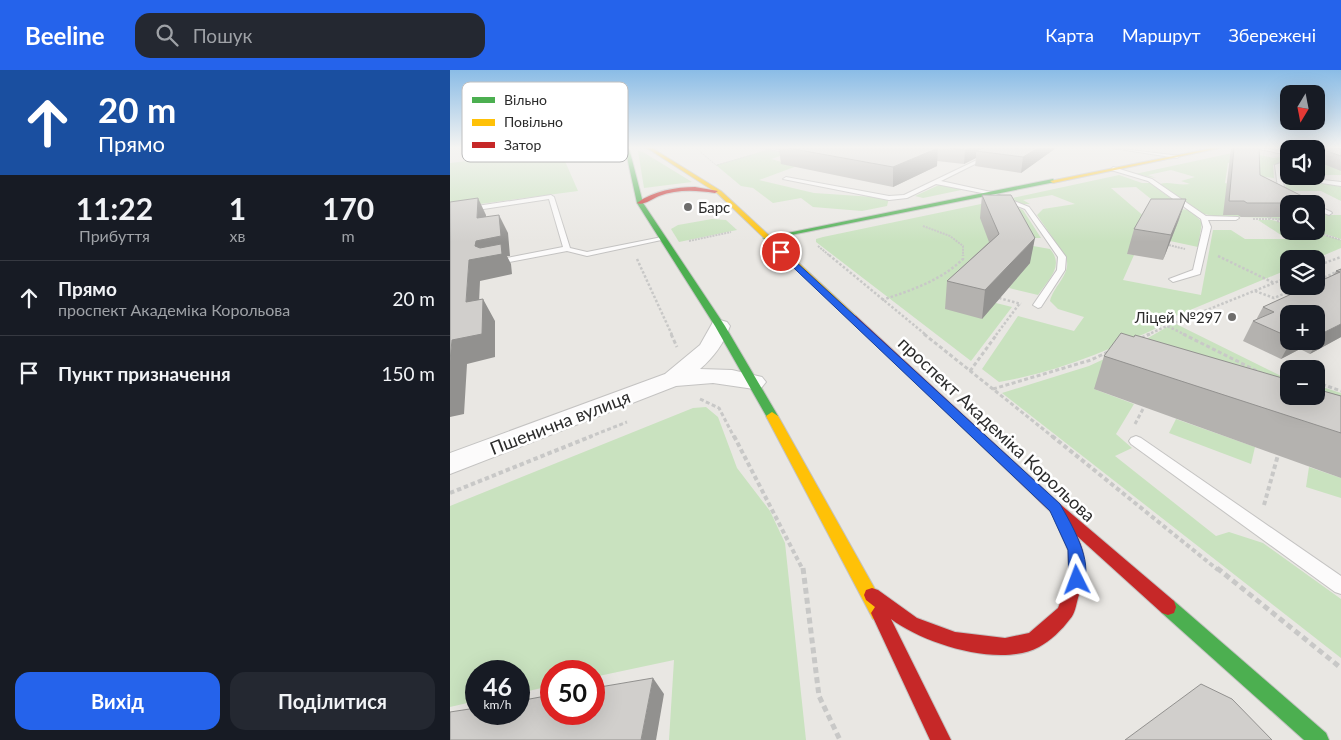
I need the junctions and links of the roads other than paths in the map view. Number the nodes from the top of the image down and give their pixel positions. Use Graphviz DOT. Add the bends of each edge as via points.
graph roads {
  1 [pos="634,179"];
  2 [pos="698,179"];
  3 [pos="787,179"];
  4 [pos="942,179"];
  5 [pos="1060,179"];
  6 [pos="1145,179"];
  7 [pos="936,182"];
  8 [pos="1325,182"];
  9 [pos="1341,184"];
  10 [pos="1281,185"];
  11 [pos="718,192"];
  12 [pos="989,193"];
  13 [pos="1294,195"];
  14 [pos="640,203"];
  15 [pos="1325,211"];
  16 [pos="450,212"];
  17 [pos="1329,213"];
  18 [pos="1204,218"];
  19 [pos="1236,218"];
  20 [pos="766,238"];
  21 [pos="664,242"];
  22 [pos="567,249"];
  23 [pos="490,264"];
  24 [pos="1173,279"];
  25 [pos="1038,305"];
  26 [pos="720,326"];
  27 [pos="671,380"];
  28 [pos="754,382"];
  29 [pos="1136,441"];
  30 [pos="450,464"];
  31 [pos="1055,508"];
  32 [pos="1341,586"];
  33 [pos="869,593"];
  34 [pos="941,740"];
  35 [pos="1320,740"];
  1 -- 14 [label="main road"];
  2 -- 11 [label="main road, проспект Академіка Корольова"];
  3 -- 7 [label="lane" via="889,198 904,197"];
  4 -- 7 [label="lane"];
  5 -- 12 [label="main road"];
  6 -- 18 [label="lane"];
  7 -- 12 [label="lane"];
  8 -- 9 [label="lane"];
  10 -- 13 [label="lane"];
  11 -- 14 [label="main road" via="674,189 654,194"];
  11 -- 20 [label="main road, проспект Академіка Корольова"];
  12 -- 20 [label="main road"];
  12 -- 25 [label="lane" via="1027,208 1062,257 1061,270"];
  14 -- 21 [label="main road"];
  15 -- 17 [label="lane"];
  16 -- 22 [label="lane" via="550,197"];
  18 -- 19 [label="lane"];
  18 -- 24 [label="lane" via="1207,227 1198,272"];
  20 -- 31 [label="main road, проспект Академіка Корольова"];
  21 -- 22 [label="lane" via="587,254"];
  21 -- 26 [label="main road"];
  22 -- 23 [label="lane"];
  26 -- 27 [label="street, Пшенична вулиця" via="705,354"];
  26 -- 28 [label="main road"];
  27 -- 28 [label="street, Пшенична вулиця" via="702,374"];
  27 -- 30 [label="street, Пшенична вулиця"];
  28 -- 33 [label="main road"];
  29 -- 32 [label="lane"];
  31 -- 33 [label="main road" via="1076,550 1077,580 1064,613 1032,641 1005,647 955,641 911,624"];
  31 -- 35 [label="main road, проспект Академіка Корольова"];
  33 -- 34 [label="main road"];
}
